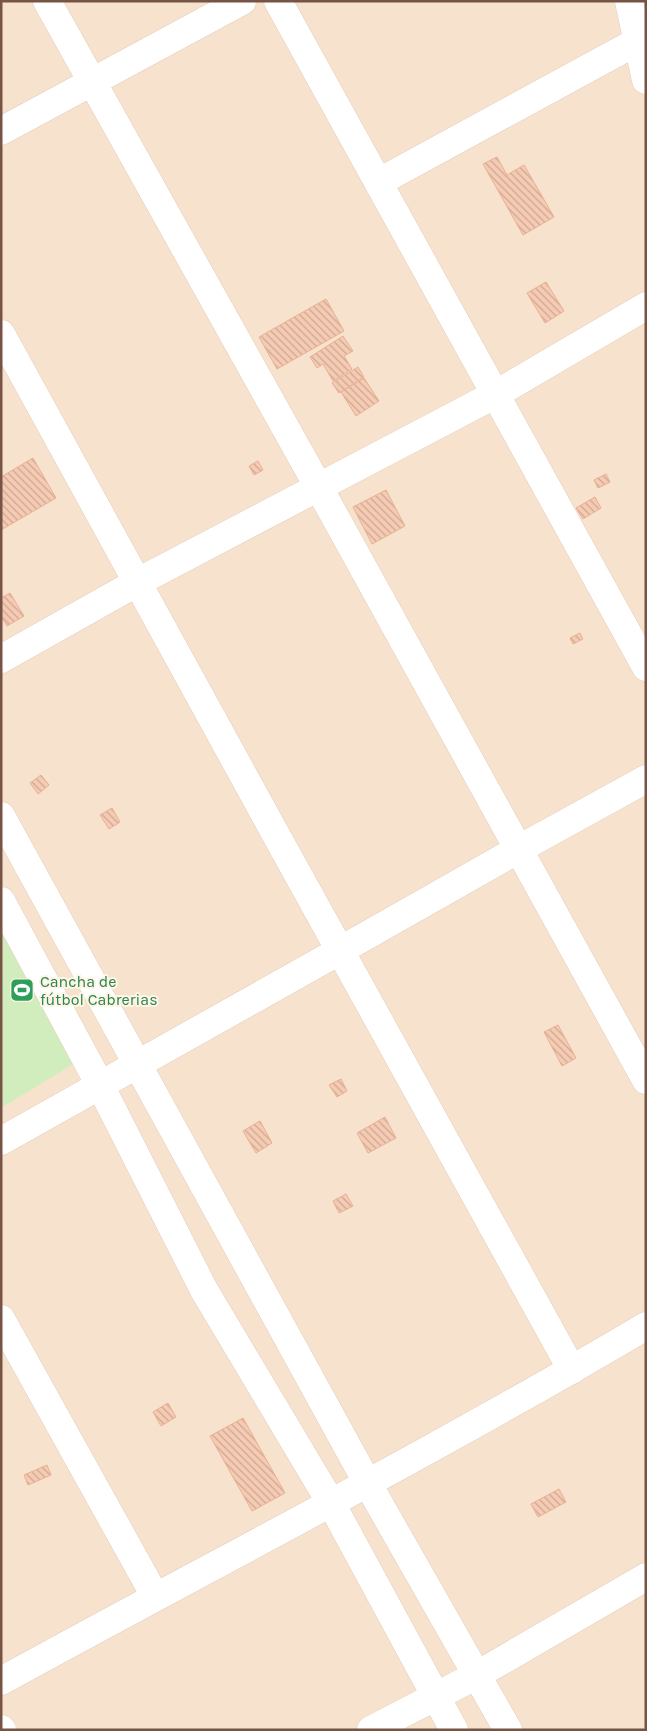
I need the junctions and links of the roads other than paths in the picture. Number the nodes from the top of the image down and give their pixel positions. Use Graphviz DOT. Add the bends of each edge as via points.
graph roads {
  1 [pos="47,1"];
  2 [pos="242,1"];
  3 [pos="278,1"];
  4 [pos="629,1"];
  5 [pos="638,41"];
  6 [pos="646,80"];
  7 [pos="93,82"];
  8 [pos="1,131"];
  9 [pos="379,182"];
  10 [pos="646,306"];
  11 [pos="1,334"];
  12 [pos="496,394"];
  13 [pos="318,486"];
  14 [pos="136,583"];
  15 [pos="1,659"];
  16 [pos="646,667"];
  17 [pos="646,779"];
  18 [pos="1,816"];
  19 [pos="519,849"];
  20 [pos="1,902"];
  21 [pos="342,950"];
  22 [pos="138,1065"];
  23 [pos="646,1080"];
  24 [pos="100,1085"];
  25 [pos="1,1141"];
  26 [pos="1,1319"];
  27 [pos="646,1326"];
  28 [pos="572,1370"];
  29 [pos="368,1484"];
  30 [pos="331,1503"];
  31 [pos="646,1577"];
  32 [pos="156,1596"];
  33 [pos="478,1674"];
  34 [pos="1,1681"];
  35 [pos="436,1696"];
  36 [pos="372,1730"];
  37 [pos="454,1730"];
  38 [pos="508,1730"];
  1 -- 7 [label="street"];
  2 -- 7 [label="street"];
  3 -- 9 [label="street"];
  4 -- 5 [label="street"];
  5 -- 6 [label="street"];
  5 -- 9 [label="street"];
  7 -- 8 [label="street"];
  7 -- 13 [label="street"];
  9 -- 12 [label="street"];
  10 -- 12 [label="street"];
  11 -- 14 [label="street"];
  12 -- 13 [label="street"];
  12 -- 16 [label="street"];
  13 -- 14 [label="street"];
  13 -- 19 [label="street"];
  14 -- 15 [label="street"];
  14 -- 21 [label="street"];
  17 -- 19 [label="street"];
  18 -- 22 [label="street"];
  19 -- 21 [label="street"];
  19 -- 23 [label="street"];
  20 -- 24 [label="street"];
  21 -- 22 [label="street"];
  21 -- 28 [label="street"];
  22 -- 24 [label="street"];
  22 -- 29 [label="street"];
  24 -- 25 [label="street"];
  24 -- 30 [label="street" via="204,1290"];
  26 -- 32 [label="street"];
  27 -- 28 [label="street"];
  28 -- 29 [label="street"];
  29 -- 30 [label="street"];
  29 -- 33 [label="street"];
  30 -- 32 [label="street"];
  30 -- 35 [label="street"];
  31 -- 33 [label="street"];
  32 -- 34 [label="street"];
  33 -- 35 [label="street"];
  33 -- 38 [label="street"];
  35 -- 36 [label="street"];
  35 -- 37 [label="street"];
}
